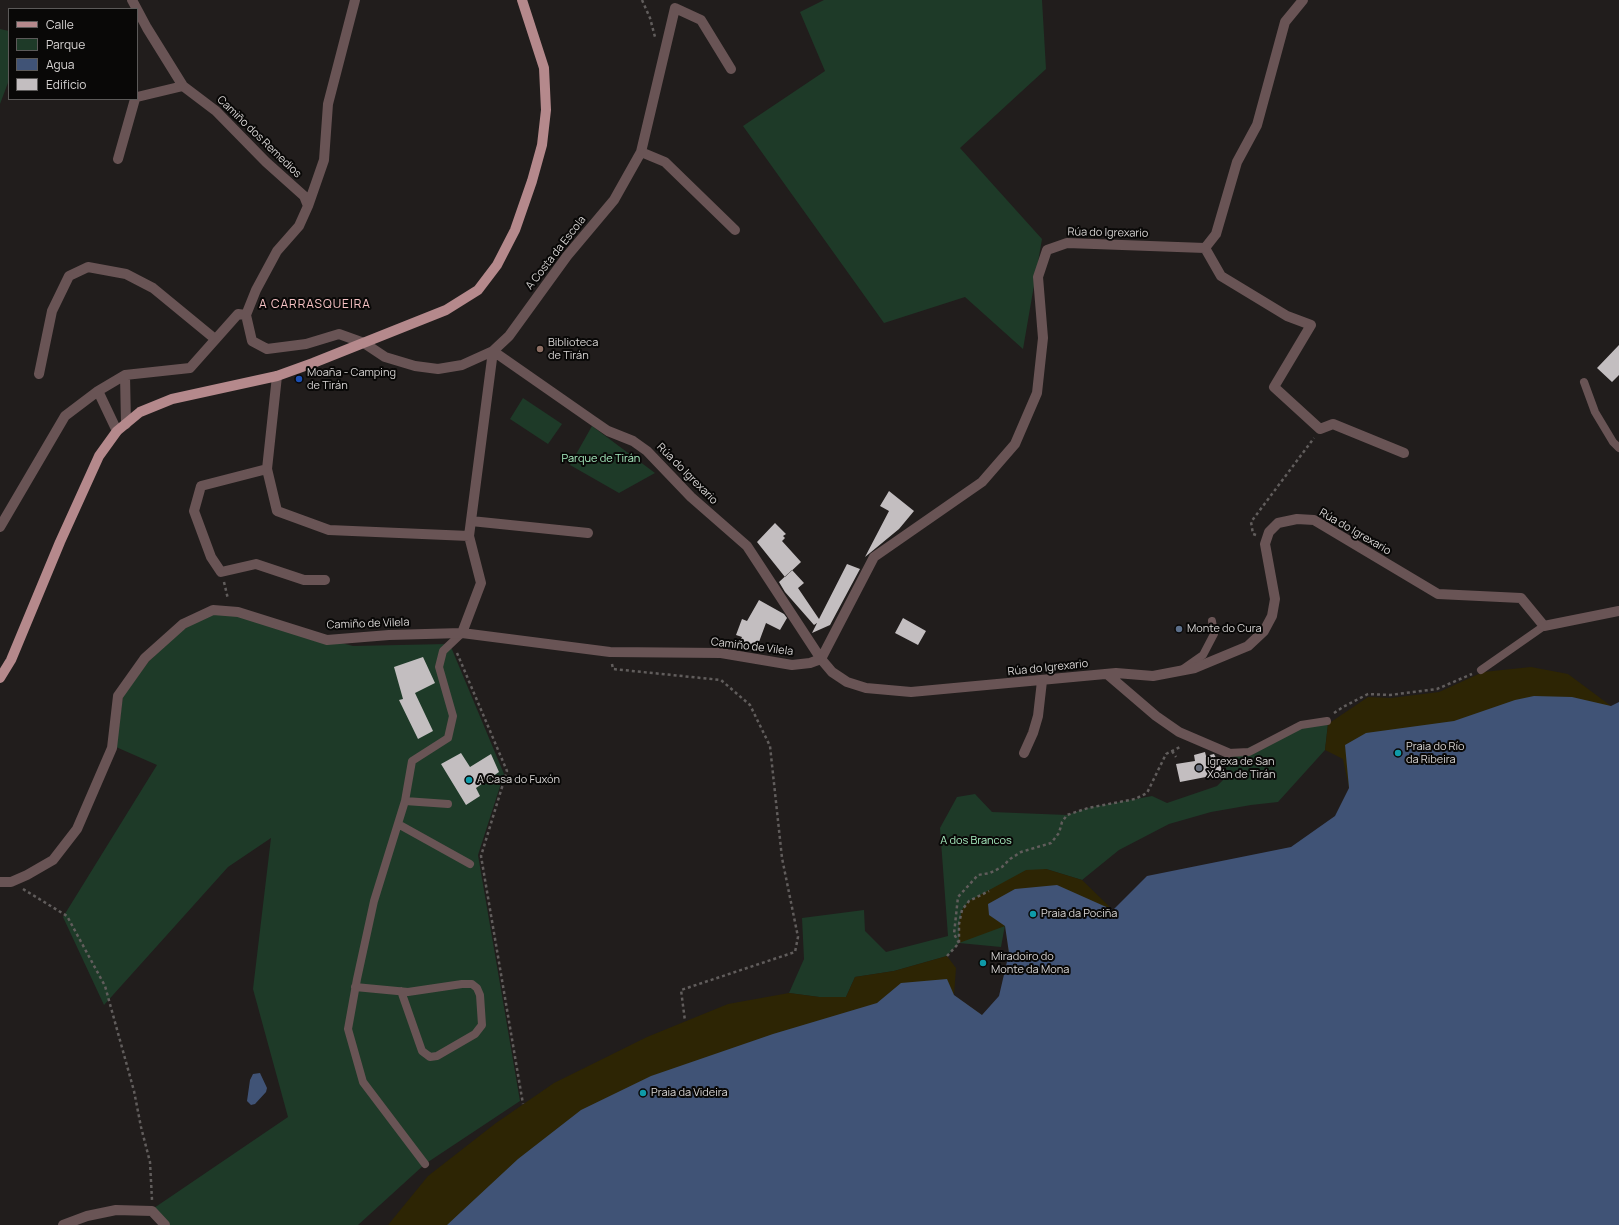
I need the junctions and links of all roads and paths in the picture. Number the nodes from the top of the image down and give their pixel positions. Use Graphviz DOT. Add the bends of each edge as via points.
graph roads {
  1 [pos="355,0"];
  2 [pos="522,0"];
  3 [pos="642,0"];
  4 [pos="1304,0"];
  5 [pos="138,11"];
  6 [pos="655,39"];
  7 [pos="731,69"];
  8 [pos="183,86"];
  9 [pos="138,97"];
  10 [pos="135,100"];
  11 [pos="641,152"];
  12 [pos="118,159"];
  13 [pos="308,206"];
  14 [pos="735,230"];
  15 [pos="1205,248"];
  16 [pos="246,315"];
  17 [pos="215,339"];
  18 [pos="364,343"];
  19 [pos="493,351"];
  20 [pos="39,374"];
  21 [pos="125,375"];
  22 [pos="277,376"];
  23 [pos="1584,382"];
  24 [pos="98,391"];
  25 [pos="126,424"];
  26 [pos="1320,429"];
  27 [pos="117,431"];
  28 [pos="1619,448"];
  29 [pos="1404,453"];
  30 [pos="267,469"];
  31 [pos="470,521"];
  32 [pos="0,527"];
  33 [pos="588,533"];
  34 [pos="469,536"];
  35 [pos="1267,538"];
  36 [pos="221,572"];
  37 [pos="325,580"];
  38 [pos="231,611"];
  39 [pos="1619,611"];
  40 [pos="1212,621"];
  41 [pos="1544,626"];
  42 [pos="462,633"];
  43 [pos="610,652"];
  44 [pos="821,659"];
  45 [pos="1481,670"];
  46 [pos="1179,672"];
  47 [pos="1108,674"];
  48 [pos="0,678"];
  49 [pos="1042,680"];
  50 [pos="1327,721"];
  51 [pos="1195,740"];
  52 [pos="1172,751"];
  53 [pos="1024,753"];
  54 [pos="1228,753"];
  55 [pos="1176,758"];
  56 [pos="405,801"];
  57 [pos="448,804"];
  58 [pos="398,824"];
  59 [pos="470,864"];
  60 [pos="0,882"];
  61 [pos="11,882"];
  62 [pos="989,891"];
  63 [pos="959,943"];
  64 [pos="947,956"];
  65 [pos="355,987"];
  66 [pos="401,991"];
  67 [pos="685,1021"];
  68 [pos="523,1104"];
  69 [pos="425,1164"];
  70 [pos="152,1211"];
  71 [pos="63,1225"];
  72 [pos="165,1225"];
  1 -- 13 [label="street" via="328,104 324,160"];
  2 -- 18 [label="main road" via="544,68 546,110 542,145 515,230 497,265 478,290 446,310"];
  3 -- 6 [label="path"];
  4 -- 15 [label="street" via="1285,22 1257,125 1237,162 1216,234"];
  5 -- 8 [label="street, Camiño dos Remedios"];
  7 -- 11 [label="street, A Costa da Escola" via="701,20 675,8"];
  8 -- 9 [label="street"];
  8 -- 13 [label="street, Camiño dos Remedios" via="216,111 304,196"];
  10 -- 12 [label="street"];
  11 -- 14 [label="street" via="665,162"];
  11 -- 19 [label="street, A Costa da Escola" via="614,200 567,256 509,336"];
  13 -- 16 [label="street" via="299,226 277,251"];
  15 -- 26 [label="street" via="1220,276 1287,316 1311,325 1274,386"];
  15 -- 44 [label="street, Rúa do Igrexario" via="1067,243 1047,250 1038,277 1043,338 1037,393 1015,444 982,482 874,557"];
  16 -- 17 [label="street" via="238,314"];
  16 -- 18 [label="street, A Costa da Escola" via="252,341 267,349 306,344 339,334"];
  17 -- 20 [label="street" via="153,288 126,274 88,267 69,276 52,311"];
  17 -- 21 [label="street" via="190,368"];
  18 -- 19 [label="street, A Costa da Escola" via="385,358 438,369 462,365"];
  18 -- 22 [label="main road"];
  19 -- 31 [label="street"];
  19 -- 44 [label="street, Rúa do Igrexario" via="597,424 633,441 647,451 691,497 746,546"];
  21 -- 24 [label="street"];
  21 -- 25 [label="street"];
  22 -- 25 [label="main road" via="172,399 140,412"];
  22 -- 30 [label="street"];
  23 -- 28 [label="lane" via="1595,412"];
  24 -- 27 [label="street"];
  24 -- 32 [label="street" via="65,416"];
  25 -- 27 [label="main road"];
  26 -- 29 [label="street" via="1333,424"];
  26 -- 35 [label="path" via="1251,522 1253,534"];
  27 -- 48 [label="main road" via="99,456 11,660"];
  30 -- 34 [label="street" via="277,511 330,530"];
  30 -- 36 [label="street" via="201,486 194,511 211,557"];
  31 -- 33 [label="street"];
  31 -- 34 [label="street"];
  34 -- 42 [label="street" via="481,583"];
  35 -- 41 [label="street, Rúa do Igrexario" via="1278,523 1297,518 1314,520 1438,594 1522,598"];
  35 -- 46 [label="street, Rúa do Igrexario" via="1265,544 1275,599 1272,616 1264,631 1248,646"];
  36 -- 37 [label="street" via="256,564 304,580"];
  36 -- 38 [label="path"];
  38 -- 42 [label="street, Camiño de Vilela" via="327,640"];
  38 -- 61 [label="street, Camiño de Vilela" via="213,610 183,624 145,658 118,696 112,748 77,829 53,860"];
  39 -- 41 [label="street"];
  40 -- 46 [label="lane" via="1214,634 1202,655"];
  41 -- 45 [label="lane"];
  42 -- 43 [label="street, Camiño de Vilela"];
  42 -- 56 [label="lane" via="443,651 439,667 453,716 448,738 412,762"];
  42 -- 68 [label="path" via="455,649 507,771 480,856"];
  43 -- 44 [label="street, Camiño de Vilela" via="720,653 792,665"];
  43 -- 67 [label="path" via="613,669 721,680 750,705 770,746 782,858 798,937 795,952 681,990"];
  44 -- 49 [label="street, Rúa do Igrexario" via="832,672 847,682 866,688 911,692"];
  45 -- 50 [label="path" via="1437,689 1390,696 1368,694 1333,713"];
  46 -- 47 [label="street, Rúa do Igrexario" via="1153,676"];
  47 -- 49 [label="street, Rúa do Igrexario"];
  47 -- 51 [label="street" via="1156,716"];
  49 -- 53 [label="street" via="1038,716"];
  50 -- 54 [label="lane" via="1301,725 1249,752"];
  51 -- 52 [label="path"];
  51 -- 54 [label="street"];
  52 -- 55 [label="path"];
  52 -- 63 [label="path" via="1166,754 1147,793 1135,800 1088,808 1067,815 1059,833 1051,842 1021,852 1002,867 978,875 958,897 954,934"];
  56 -- 57 [label="lane"];
  56 -- 58 [label="lane"];
  58 -- 59 [label="lane"];
  58 -- 65 [label="lane" via="374,901"];
  60 -- 61 [label="street, Camiño de Vilela"];
  61 -- 70 [label="path" via="67,916 105,986 134,1091 150,1162"];
  62 -- 63 [label="path" via="970,901 962,910"];
  63 -- 64 [label="path"];
  65 -- 66 [label="lane"];
  65 -- 69 [label="lane" via="348,1028 363,1082"];
  66 -- 66 [label="lane" via="422,1051 430,1057 437,1056 476,1034 482,1025 480,995 472,984"];
  70 -- 71 [label="street" via="116,1210 87,1216"];
  70 -- 72 [label="street"];
}
